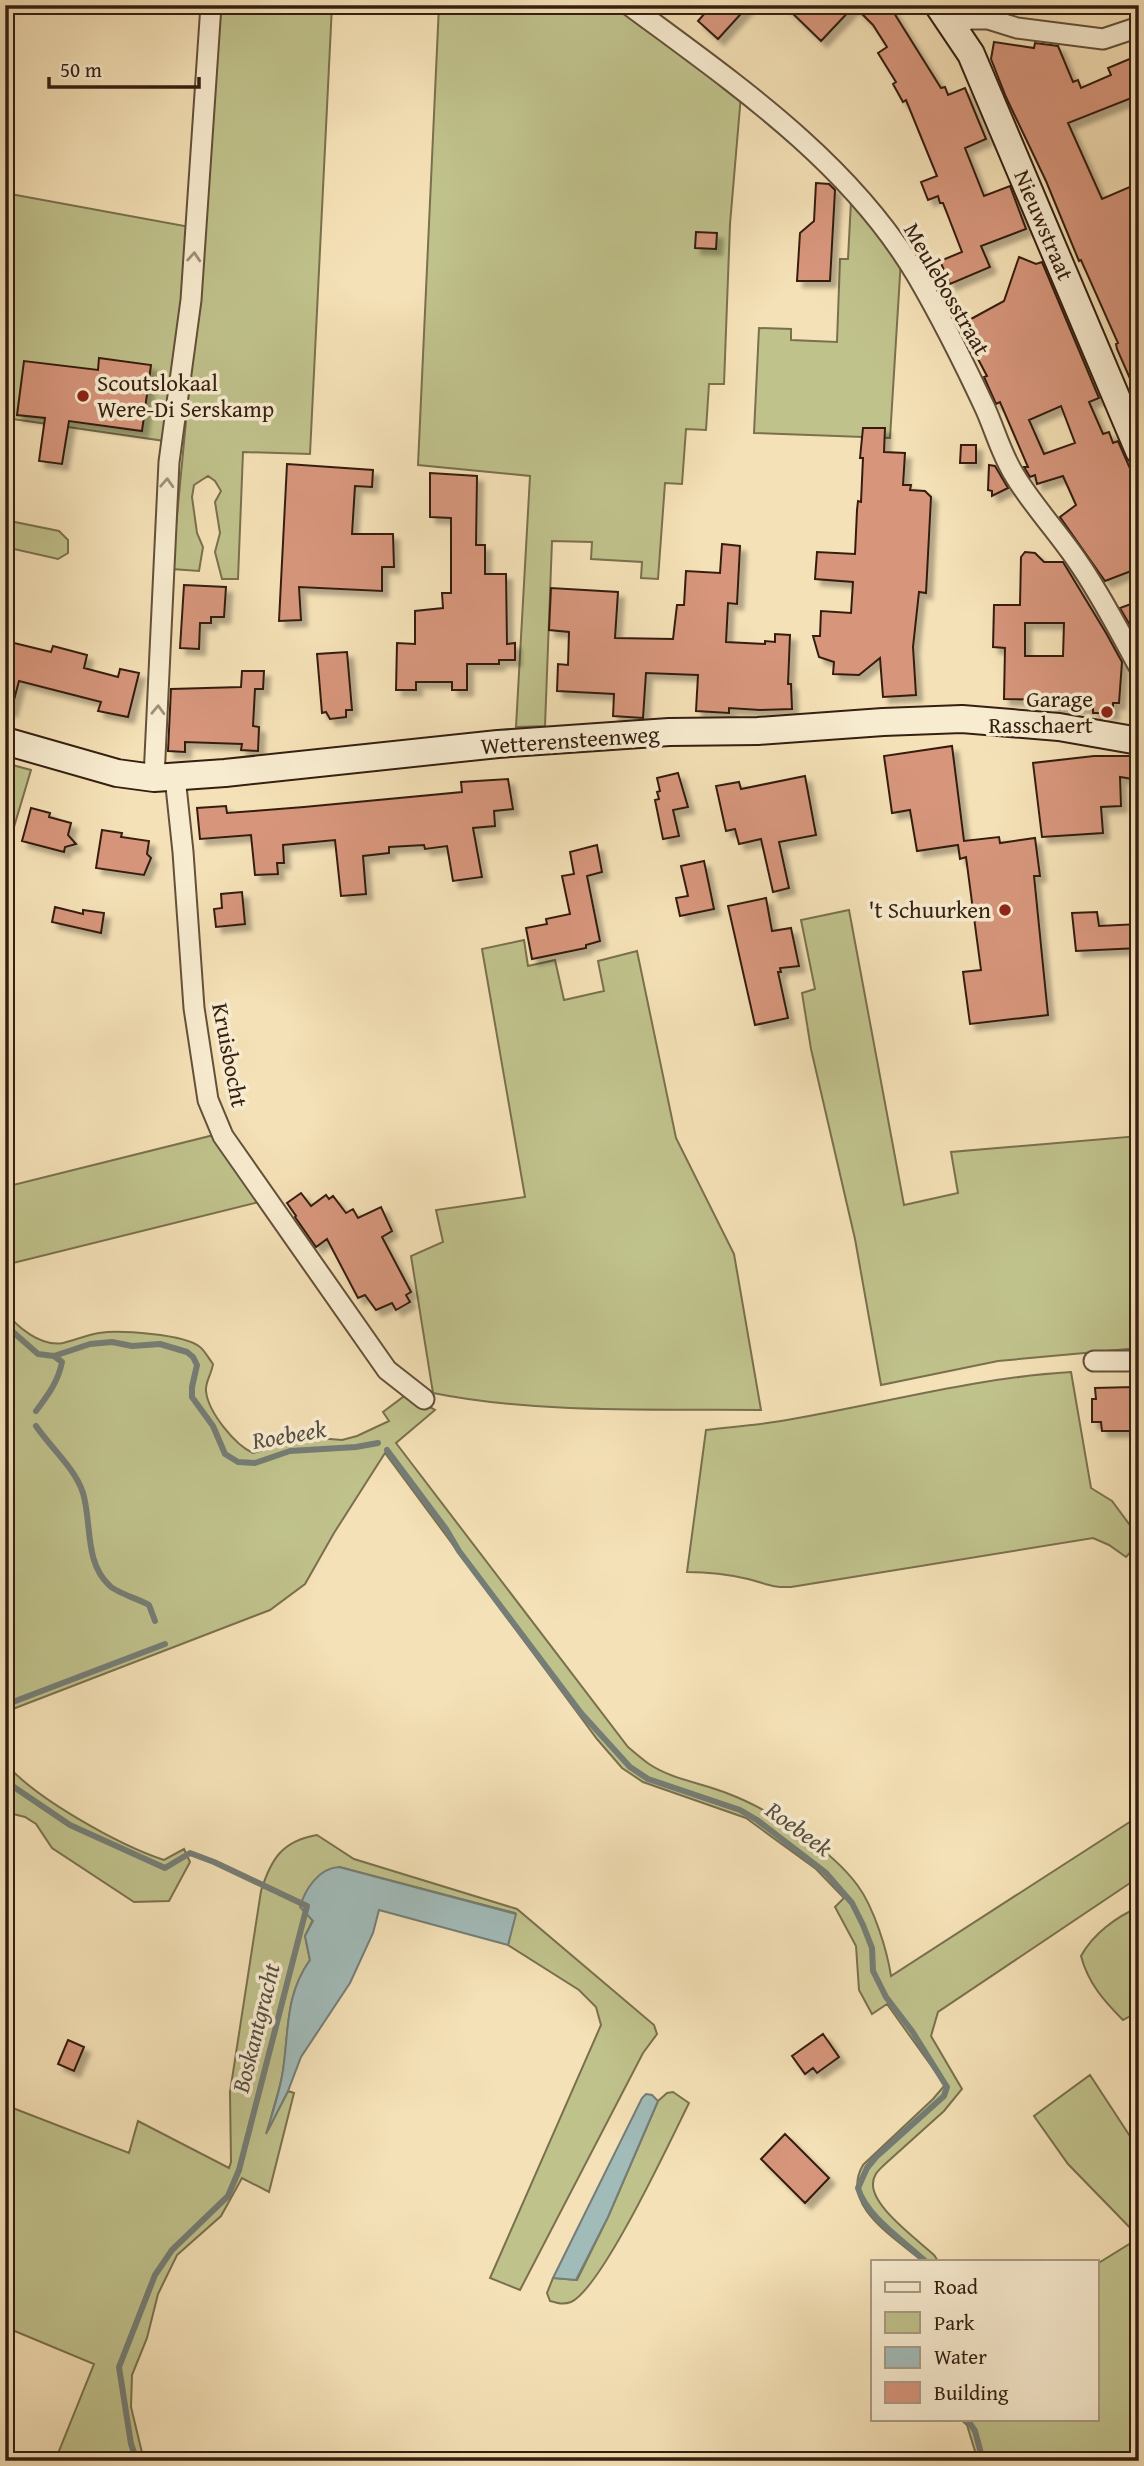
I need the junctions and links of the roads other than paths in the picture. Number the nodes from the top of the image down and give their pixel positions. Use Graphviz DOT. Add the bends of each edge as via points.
graph roads {
  1 [pos="211,5"];
  2 [pos="629,5"];
  3 [pos="945,15"];
  4 [pos="1139,27"];
  5 [pos="1139,451"];
  6 [pos="1139,667"];
  7 [pos="5,741"];
  8 [pos="1139,741"];
  9 [pos="164,778"];
  10 [pos="1094,1361"];
  11 [pos="1139,1361"];
  12 [pos="424,1399"];
  9 -- 1 [label="street, Kruisbocht, one-way" via="169,462 191,300"];
  2 -- 6 [label="street, Meulebosstraat" via="800,139 892,239 953,341 1013,473 1078,561"];
  3 -- 4 [label="street" via="1103,39"];
  3 -- 5 [label="street, Nieuwstraat" via="971,54"];
  7 -- 9 [label="street, Wetterensteenweg" via="117,773"];
  8 -- 9 [label="street, Wetterensteenweg" via="1059,727 962,719 498,744"];
  9 -- 12 [label="street, Kruisbocht" via="183,852 194,1008 208,1100 223,1136 387,1370"];
  10 -- 11 [label="street"];
}
